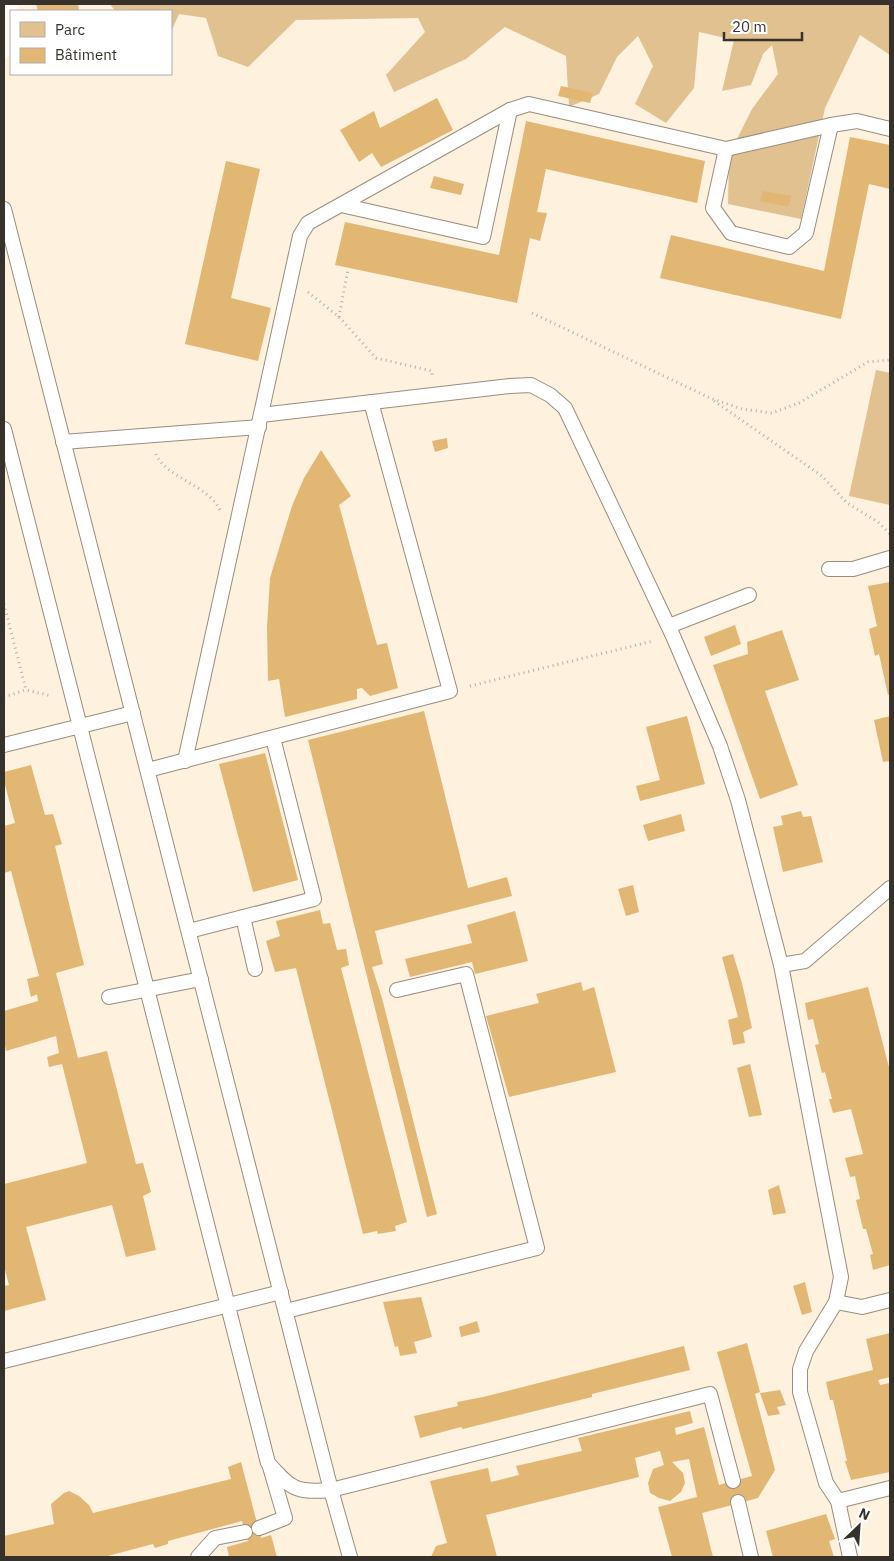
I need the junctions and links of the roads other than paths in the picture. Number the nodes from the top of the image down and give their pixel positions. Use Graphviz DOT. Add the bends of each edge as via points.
graph roads {
  1 [pos="510,110"];
  2 [pos="830,125"];
  3 [pos="890,129"];
  4 [pos="726,149"];
  5 [pos="341,205"];
  6 [pos="4,209"];
  7 [pos="371,402"];
  8 [pos="260,421"];
  9 [pos="4,429"];
  10 [pos="63,442"];
  11 [pos="890,558"];
  12 [pos="829,569"];
  13 [pos="749,594"];
  14 [pos="671,631"];
  15 [pos="133,713"];
  16 [pos="80,726"];
  17 [pos="273,738"];
  18 [pos="4,745"];
  19 [pos="185,761"];
  20 [pos="148,770"];
  21 [pos="890,888"];
  22 [pos="243,917"];
  23 [pos="189,931"];
  24 [pos="781,965"];
  25 [pos="255,969"];
  26 [pos="201,979"];
  27 [pos="148,990"];
  28 [pos="397,990"];
  29 [pos="108,997"];
  30 [pos="281,1292"];
  31 [pos="890,1300"];
  32 [pos="836,1302"];
  33 [pos="228,1305"];
  34 [pos="286,1311"];
  35 [pos="4,1361"];
  36 [pos="268,1463"];
  37 [pos="733,1481"];
  38 [pos="890,1488"];
  39 [pos="331,1490"];
  40 [pos="838,1501"];
  41 [pos="738,1502"];
  42 [pos="259,1528"];
  43 [pos="245,1532"];
  44 [pos="198,1557"];
  45 [pos="350,1557"];
  46 [pos="751,1557"];
  47 [pos="850,1557"];
  1 -- 4 [label="lane" via="529,104"];
  1 -- 5 [label="lane"];
  1 -- 5 [label="lane" via="483,237"];
  2 -- 3 [label="lane" via="857,121"];
  2 -- 4 [label="lane"];
  2 -- 4 [label="lane" via="806,233 789,247 731,233 713,208"];
  5 -- 8 [label="lane" via="308,223 300,236"];
  6 -- 10 [label="lane"];
  7 -- 8 [label="lane"];
  7 -- 14 [label="lane" via="531,385 550,394 565,408"];
  7 -- 17 [label="lane" via="450,691"];
  8 -- 10 [label="lane"];
  8 -- 19 [label="lane"];
  9 -- 16 [label="lane"];
  10 -- 15 [label="lane"];
  11 -- 12 [label="lane" via="852,569"];
  13 -- 14 [label="lane"];
  14 -- 24 [label="lane" via="720,746 738,800"];
  15 -- 16 [label="lane"];
  15 -- 20 [label="lane"];
  16 -- 18 [label="lane"];
  16 -- 27 [label="lane"];
  17 -- 19 [label="lane"];
  17 -- 22 [label="lane" via="314,898"];
  19 -- 20 [label="lane"];
  20 -- 23 [label="lane"];
  21 -- 24 [label="lane" via="805,961"];
  22 -- 23 [label="lane"];
  22 -- 25 [label="lane"];
  23 -- 26 [label="lane"];
  24 -- 32 [label="lane" via="841,1277"];
  26 -- 27 [label="lane"];
  26 -- 30 [label="lane"];
  27 -- 29 [label="lane"];
  27 -- 33 [label="lane"];
  28 -- 34 [label="lane" via="466,974 537,1248"];
  30 -- 33 [label="lane"];
  30 -- 34 [label="lane"];
  31 -- 32 [label="lane" via="862,1307"];
  32 -- 40 [label="lane" via="806,1351 800,1369 800,1392 826,1483"];
  33 -- 35 [label="lane"];
  33 -- 36 [label="lane"];
  34 -- 39 [label="lane"];
  36 -- 39 [label="lane" via="287,1484 308,1492"];
  36 -- 42 [label="lane" via="285,1518"];
  37 -- 39 [label="lane" via="710,1394"];
  38 -- 40 [label="lane"];
  39 -- 45 [label="lane"];
  40 -- 47 [label="lane"];
  41 -- 46 [label="lane"];
  43 -- 44 [label="lane" via="215,1538"];
}
